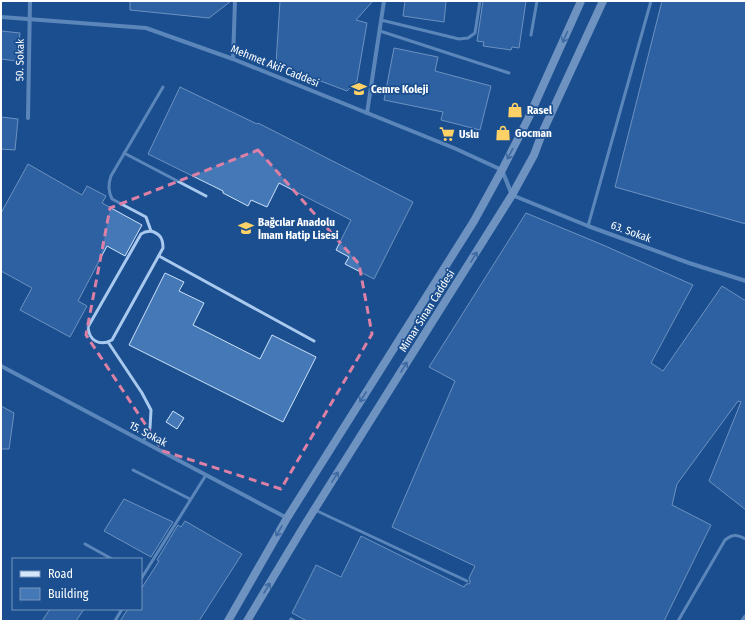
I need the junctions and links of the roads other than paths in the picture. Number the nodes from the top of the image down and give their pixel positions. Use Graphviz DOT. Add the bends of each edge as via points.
graph roads {
  1 [pos="30,1"];
  2 [pos="235,1"];
  3 [pos="384,1"];
  4 [pos="480,1"];
  5 [pos="537,1"];
  6 [pos="581,1"];
  7 [pos="603,1"];
  8 [pos="650,1"];
  9 [pos="1,17"];
  10 [pos="30,19"];
  11 [pos="381,20"];
  12 [pos="380,31"];
  13 [pos="531,35"];
  14 [pos="233,58"];
  15 [pos="509,73"];
  16 [pos="163,87"];
  17 [pos="367,113"];
  18 [pos="28,118"];
  19 [pos="124,153"];
  20 [pos="502,170"];
  21 [pos="512,195"];
  22 [pos="206,196"];
  23 [pos="588,226"];
  24 [pos="151,231"];
  25 [pos="159,256"];
  26 [pos="746,281"];
  27 [pos="314,341"];
  28 [pos="108,342"];
  29 [pos="1,366"];
  30 [pos="143,442"];
  31 [pos="133,470"];
  32 [pos="206,475"];
  33 [pos="190,499"];
  34 [pos="315,510"];
  35 [pos="287,518"];
  36 [pos="746,539"];
  37 [pos="85,544"];
  38 [pos="110,558"];
  39 [pos="142,575"];
  40 [pos="467,581"];
  41 [pos="121,610"];
  42 [pos="746,618"];
  43 [pos="115,621"];
  44 [pos="228,621"];
  45 [pos="246,621"];
  46 [pos="290,621"];
  47 [pos="294,621"];
  48 [pos="678,621"];
  49 [pos="744,621"];
  1 -- 10 [label="street, 50. Sokak"];
  2 -- 14 [label="street"];
  3 -- 11 [label="street"];
  4 -- 11 [label="lane" via="475,33 463,39"];
  5 -- 13 [label="lane"];
  6 -- 20 [label="main road, Mimar Sinan Caddesi, one-way"];
  7 -- 21 [label="main road, Mimar Sinan Caddesi" via="534,155"];
  8 -- 23 [label="lane"];
  9 -- 10 [label="street, Mehmet Akif Caddesi"];
  10 -- 14 [label="street, Mehmet Akif Caddesi" via="146,28"];
  10 -- 18 [label="street, 50. Sokak"];
  11 -- 12 [label="street"];
  12 -- 15 [label="lane"];
  12 -- 17 [label="street"];
  14 -- 17 [label="street, Mehmet Akif Caddesi"];
  16 -- 19 [label="lane"];
  17 -- 20 [label="street, Mehmet Akif Caddesi"];
  19 -- 22 [label="lane"];
  19 -- 24 [label="lane" via="111,176 108,188 110,194 112,199 146,217"];
  20 -- 21 [label="street"];
  20 -- 35 [label="main road, Mimar Sinan Caddesi, one-way" via="474,221"];
  21 -- 23 [label="street, 63. Sokak"];
  34 -- 21 [label="main road, Mimar Sinan Caddesi, one-way"];
  23 -- 26 [label="street, 63. Sokak"];
  24 -- 25 [label="lane" via="162,239 163,248"];
  24 -- 28 [label="lane" via="141,234 88,327 88,332 95,341"];
  25 -- 27 [label="lane"];
  25 -- 28 [label="lane" via="112,340"];
  28 -- 30 [label="lane" via="151,410 150,428"];
  29 -- 30 [label="street, 15. Sokak"];
  30 -- 32 [label="street, 15. Sokak"];
  31 -- 33 [label="lane"];
  32 -- 33 [label="lane"];
  32 -- 35 [label="street, 15. Sokak"];
  33 -- 39 [label="lane"];
  34 -- 40 [label="lane"];
  45 -- 34 [label="main road, Mimar Sinan Caddesi, one-way"];
  35 -- 44 [label="main road, Mimar Sinan Caddesi, one-way"];
  36 -- 48 [label="lane" via="737,535 725,540"];
  37 -- 38 [label="lane"];
  41 -- 43 [label="lane"];
  42 -- 49 [label="street"];
  46 -- 47 [label="lane"];
}
